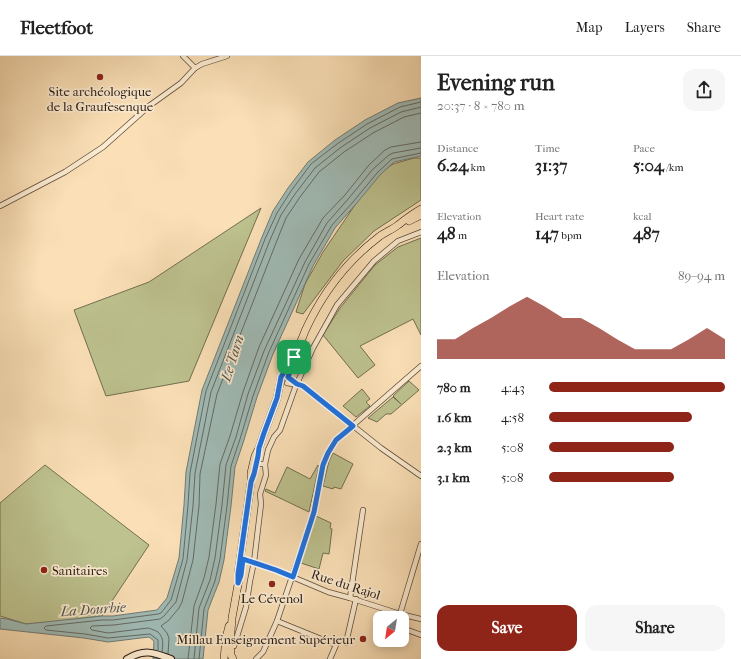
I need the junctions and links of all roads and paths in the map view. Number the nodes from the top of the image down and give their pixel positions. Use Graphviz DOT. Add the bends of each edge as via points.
graph roads {
  1 [pos="183,56"];
  2 [pos="227,56"];
  3 [pos="195,68"];
  4 [pos="0,206"];
  5 [pos="421,209"];
  6 [pos="421,215"];
  7 [pos="399,224"];
  8 [pos="421,232"];
  9 [pos="421,366"];
  10 [pos="286,379"];
  11 [pos="297,384"];
  12 [pos="353,426"];
  13 [pos="259,448"];
  14 [pos="257,464"];
  15 [pos="266,464"];
  16 [pos="421,476"];
  17 [pos="251,482"];
  18 [pos="363,510"];
  19 [pos="244,530"];
  20 [pos="421,544"];
  21 [pos="243,559"];
  22 [pos="254,562"];
  23 [pos="293,577"];
  24 [pos="238,583"];
  25 [pos="350,598"];
  26 [pos="356,600"];
  27 [pos="391,611"];
  28 [pos="401,611"];
  29 [pos="409,616"];
  30 [pos="232,618"];
  31 [pos="421,619"];
  32 [pos="277,621"];
  33 [pos="409,631"];
  34 [pos="421,635"];
  35 [pos="346,643"];
  36 [pos="234,646"];
  37 [pos="127,659"];
  38 [pos="171,659"];
  39 [pos="224,659"];
  40 [pos="233,659"];
  41 [pos="257,659"];
  42 [pos="330,659"];
  1 -- 3 [label="street"];
  2 -- 3 [label="street"];
  3 -- 4 [label="street" via="181,83 149,106 103,147 65,172"];
  5 -- 7 [label="main road"];
  6 -- 7 [label="main road"];
  7 -- 10 [label="main road" via="360,252 336,281 314,313"];
  8 -- 11 [label="street" via="398,241 374,261 337,305 319,336"];
  9 -- 12 [label="street"];
  10 -- 11 [label="street"];
  10 -- 13 [label="main road"];
  11 -- 12 [label="street"];
  11 -- 15 [label="street" via="280,430 268,450"];
  12 -- 16 [label="street"];
  12 -- 23 [label="street" via="336,440 323,465 314,512"];
  13 -- 14 [label="main road"];
  13 -- 17 [label="main road" via="255,456"];
  14 -- 15 [label="street"];
  14 -- 17 [label="main road"];
  15 -- 22 [label="street" via="266,475 260,494"];
  17 -- 19 [label="main road"];
  18 -- 25 [label="street"];
  19 -- 21 [label="main road"];
  19 -- 24 [label="main road"];
  20 -- 28 [label="street"];
  21 -- 22 [label="street, Rue du Rajol"];
  21 -- 24 [label="main road"];
  22 -- 23 [label="street, Rue du Rajol"];
  22 -- 36 [label="street" via="246,607"];
  23 -- 25 [label="street, Rue du Rajol"];
  23 -- 32 [label="street"];
  24 -- 30 [label="main road"];
  25 -- 26 [label="street, Rue du Rajol"];
  26 -- 27 [label="street, Rue du Rajol"];
  26 -- 35 [label="street"];
  29 -- 31 [label="street, Rue du Rajol"];
  30 -- 39 [label="main road" via="226,638"];
  30 -- 40 [label="main road" via="230,650"];
  32 -- 41 [label="street" via="263,652"];
  32 -- 42 [label="street" via="336,645"];
  33 -- 34 [label="street"];
  37 -- 38 [label="main road" via="147,652 158,653"];
}
